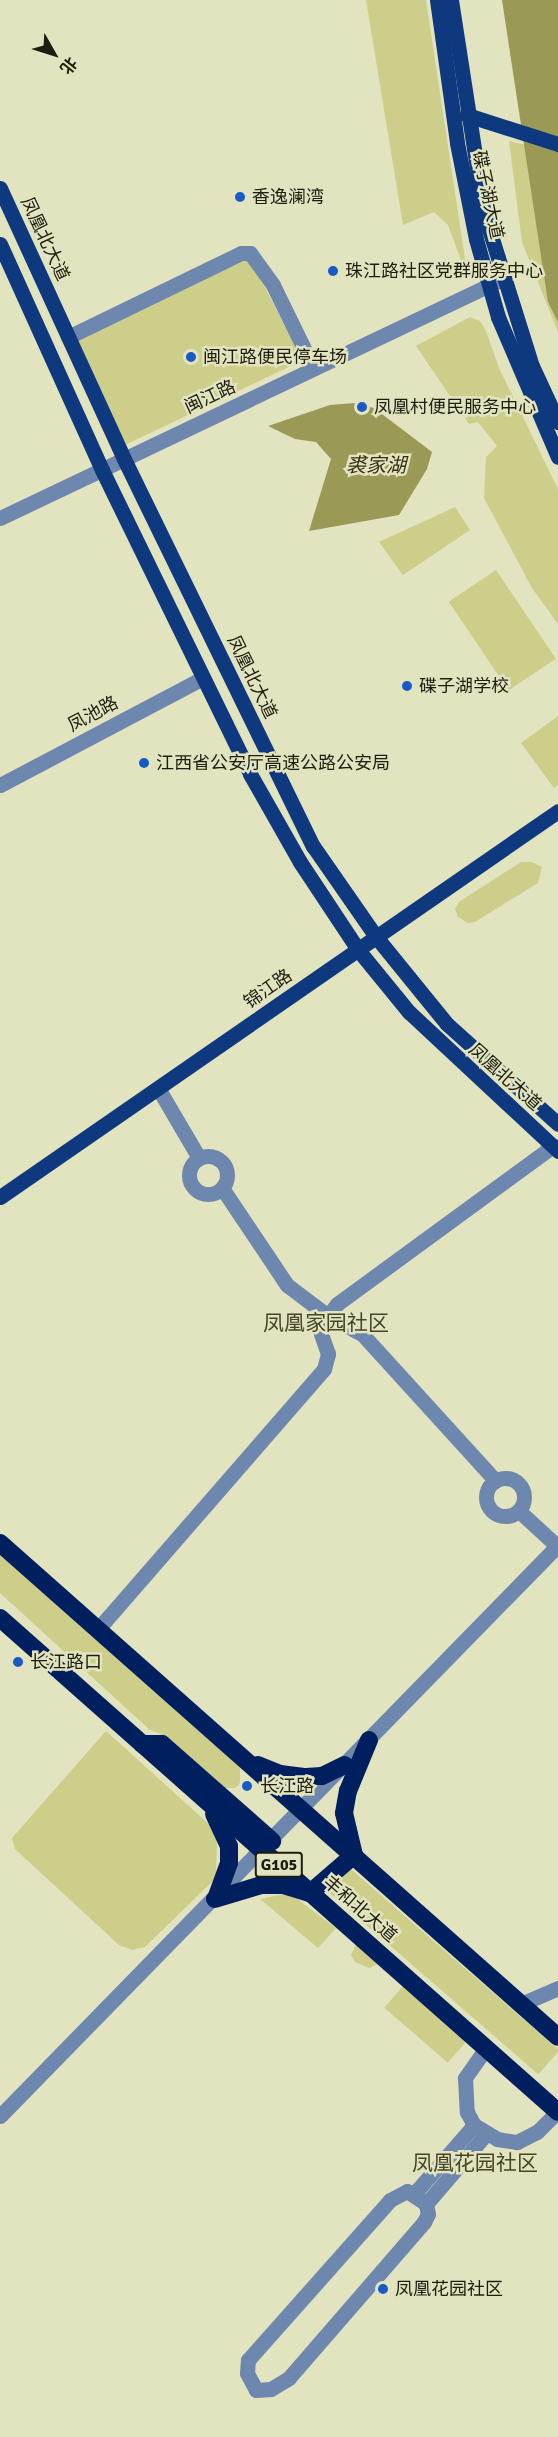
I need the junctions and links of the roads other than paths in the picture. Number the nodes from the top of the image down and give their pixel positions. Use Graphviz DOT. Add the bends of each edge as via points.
graph roads {
  1 [pos="437,0"];
  2 [pos="451,0"];
  3 [pos="467,115"];
  4 [pos="558,144"];
  5 [pos="0,188"];
  6 [pos="0,244"];
  7 [pos="496,282"];
  8 [pos="68,337"];
  9 [pos="314,369"];
  10 [pos="558,422"];
  11 [pos="558,457"];
  12 [pos="124,459"];
  13 [pos="102,470"];
  14 [pos="0,518"];
  15 [pos="203,678"];
  16 [pos="0,785"];
  17 [pos="558,811"];
  18 [pos="376,938"];
  19 [pos="358,951"];
  20 [pos="158,1088"];
  21 [pos="558,1124"];
  22 [pos="555,1148"];
  23 [pos="199,1158"];
  24 [pos="222,1188"];
  25 [pos="0,1197"];
  26 [pos="328,1316"];
  27 [pos="496,1481"];
  28 [pos="519,1510"];
  29 [pos="0,1543"];
  30 [pos="558,1545"];
  31 [pos="0,1618"];
  32 [pos="98,1629"];
  33 [pos="369,1740"];
  34 [pos="142,1744"];
  35 [pos="246,1760"];
  36 [pos="345,1765"];
  37 [pos="202,1798"];
  38 [pos="302,1809"];
  39 [pos="267,1846"];
  40 [pos="354,1855"];
  41 [pos="310,1893"];
  42 [pos="216,1897"];
  43 [pos="558,1988"];
  44 [pos="521,2004"];
  45 [pos="558,2037"];
  46 [pos="486,2048"];
  47 [pos="558,2112"];
  48 [pos="0,2116"];
  49 [pos="480,2129"];
  50 [pos="420,2199"];
  1 -- 7 [label="main road, 碟子湖大道" via="457,142"];
  2 -- 3 [label="main road, 碟子湖大道"];
  3 -- 4 [label="main road"];
  3 -- 7 [label="main road, 碟子湖大道"];
  5 -- 8 [label="main road, 凤凰北大道"];
  6 -- 13 [label="main road, 凤凰北大道"];
  7 -- 9 [label="street, 闽江路"];
  7 -- 10 [label="main road, 碟子湖大道"];
  7 -- 11 [label="main road, 碟子湖大道" via="498,317"];
  8 -- 9 [label="street" via="241,253 250,254 273,285"];
  8 -- 12 [label="main road, 凤凰北大道"];
  9 -- 12 [label="street, 闽江路"];
  12 -- 13 [label="street, 闽江路"];
  12 -- 18 [label="main road, 凤凰北大道" via="313,846"];
  13 -- 14 [label="street, 闽江路"];
  13 -- 15 [label="main road, 凤凰北大道"];
  15 -- 16 [label="street, 凤池路"];
  15 -- 19 [label="main road, 凤凰北大道" via="294,852"];
  17 -- 18 [label="main road, 锦江路"];
  18 -- 19 [label="main road, 锦江路"];
  18 -- 21 [label="main road, 凤凰北大道" via="447,1024"];
  19 -- 20 [label="main road, 锦江路"];
  19 -- 22 [label="main road, 凤凰北大道" via="409,1012"];
  20 -- 23 [label="street"];
  20 -- 25 [label="main road, 锦江路"];
  22 -- 26 [label="street" via="337,1304"];
  23 -- 24 [label="street" via="216,1158 225,1166 227,1177"];
  23 -- 24 [label="street" via="189,1175 193,1187 204,1194"];
  24 -- 26 [label="street" via="287,1285"];
  26 -- 27 [label="street" via="363,1335"];
  26 -- 32 [label="street" via="319,1328 328,1354 324,1369"];
  27 -- 28 [label="street" via="508,1479 522,1488 524,1500"];
  27 -- 28 [label="street" via="486,1497 490,1509 501,1516"];
  28 -- 30 [label="street"];
  29 -- 32 [label="highway, 丰和北大道"];
  30 -- 33 [label="street"];
  31 -- 34 [label="highway, 丰和北大道 / G105"];
  32 -- 35 [label="highway, 丰和北大道"];
  33 -- 36 [label="street"];
  33 -- 40 [label="highway" via="348,1791 345,1810 346,1834"];
  34 -- 37 [label="highway, 丰和北大道 / G105"];
  34 -- 39 [label="highway" via="162,1744"];
  35 -- 36 [label="highway" via="280,1774 306,1777 322,1776"];
  35 -- 38 [label="highway, 丰和北大道"];
  36 -- 38 [label="street"];
  37 -- 39 [label="highway, 丰和北大道 / G105"];
  37 -- 42 [label="highway" via="222,1825 229,1846 229,1863"];
  38 -- 39 [label="street"];
  38 -- 40 [label="highway, 丰和北大道"];
  39 -- 41 [label="highway, 丰和北大道 / G105"];
  39 -- 42 [label="street"];
  40 -- 41 [label="highway"];
  40 -- 44 [label="highway, 丰和北大道"];
  41 -- 42 [label="highway" via="283,1885 261,1885"];
  41 -- 46 [label="highway, 丰和北大道 / G105"];
  42 -- 48 [label="street"];
  43 -- 44 [label="street"];
  44 -- 45 [label="highway, 丰和北大道"];
  46 -- 47 [label="highway, 丰和北大道 / G105"];
  46 -- 49 [label="street" via="465,2078 467,2112"];
  47 -- 49 [label="street" via="537,2132 517,2142"];
  49 -- 50 [label="street"];
  50 -- 50 [label="street" via="397,2194 390,2200 248,2360 246,2373 256,2390 270,2389 289,2378 424,2222 429,2214"];
}
